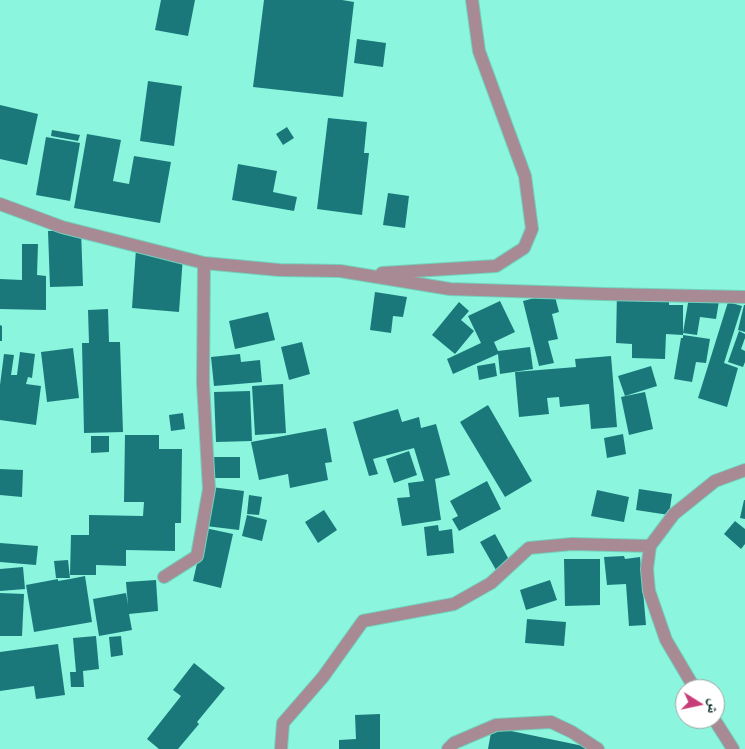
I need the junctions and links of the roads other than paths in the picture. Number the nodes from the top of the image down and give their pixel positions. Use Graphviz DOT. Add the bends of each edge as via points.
graph roads {
  1 [pos="472,0"];
  2 [pos="0,204"];
  3 [pos="204,263"];
  4 [pos="360,274"];
  5 [pos="745,298"];
  6 [pos="745,470"];
  7 [pos="650,546"];
  8 [pos="164,577"];
  9 [pos="689,679"];
  10 [pos="720,729"];
  11 [pos="281,749"];
  12 [pos="448,749"];
  13 [pos="598,749"];
  14 [pos="732,749"];
  1 -- 4 [label="street" via="478,51 525,176 532,229 524,248 496,266"];
  2 -- 3 [label="street" via="62,227"];
  3 -- 4 [label="street"];
  3 -- 8 [label="street" via="203,383 209,490 197,556"];
  4 -- 5 [label="street" via="450,289"];
  6 -- 7 [label="street" via="715,481 674,514"];
  7 -- 9 [label="street" via="647,568 649,591 666,640"];
  7 -- 11 [label="street" via="572,544 529,548 491,583 454,604 363,621 323,677 283,723"];
  10 -- 14 [label="street"];
  12 -- 13 [label="street" via="454,743 496,725 551,722"];
}
